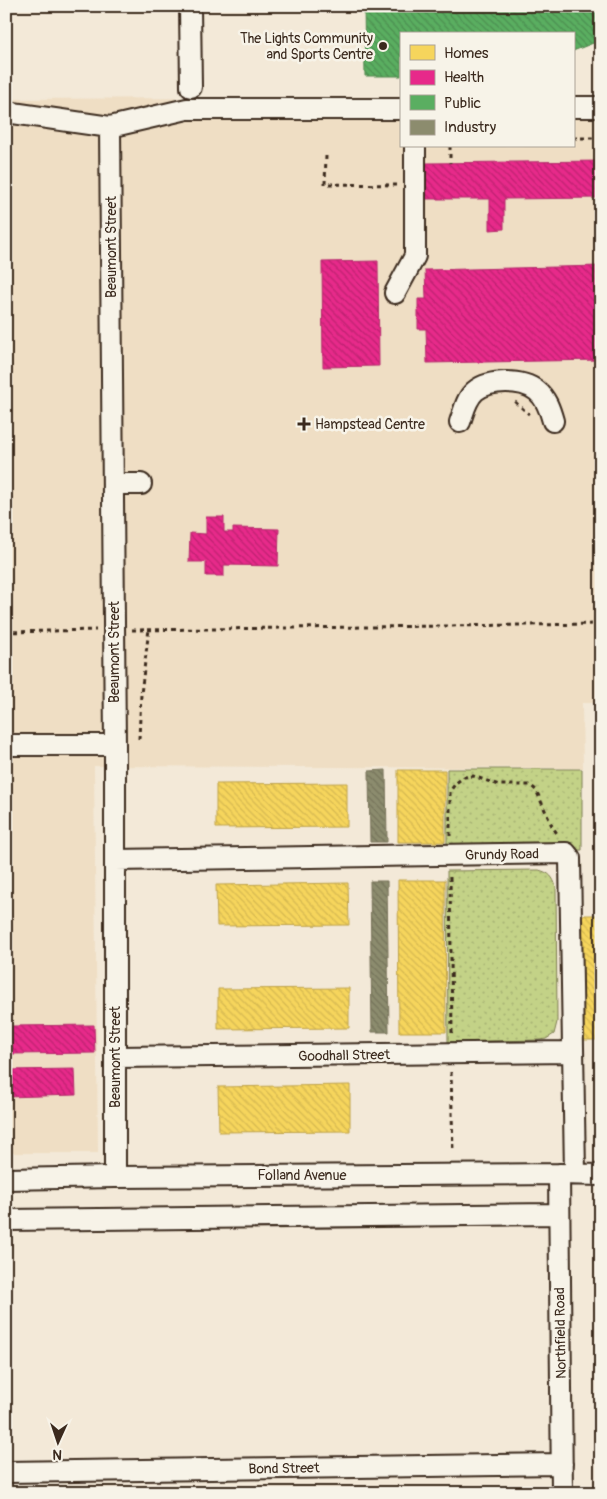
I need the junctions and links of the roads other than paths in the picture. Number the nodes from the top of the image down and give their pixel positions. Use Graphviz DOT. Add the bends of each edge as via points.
graph roads {
  1 [pos="190,6"];
  2 [pos="191,87"];
  3 [pos="574,107"];
  4 [pos="601,107"];
  5 [pos="400,109"];
  6 [pos="6,112"];
  7 [pos="110,127"];
  8 [pos="416,148"];
  9 [pos="395,293"];
  10 [pos="543,419"];
  11 [pos="460,422"];
  12 [pos="113,484"];
  13 [pos="141,484"];
  14 [pos="6,745"];
  15 [pos="115,745"];
  16 [pos="115,860"];
  17 [pos="572,1052"];
  18 [pos="115,1058"];
  19 [pos="567,1174"];
  20 [pos="115,1177"];
  21 [pos="6,1179"];
  22 [pos="600,1179"];
  23 [pos="559,1214"];
  24 [pos="6,1220"];
  25 [pos="562,1464"];
  26 [pos="6,1472"];
  27 [pos="562,1493"];
  1 -- 2 [label="street"];
  3 -- 4 [label="street"];
  5 -- 7 [label="street" via="187,108"];
  6 -- 7 [label="street"];
  7 -- 12 [label="street, Beaumont Street"];
  8 -- 9 [label="street" via="415,256"];
  10 -- 11 [label="street" via="544,399 536,390 526,385 493,383 474,392 464,407"];
  12 -- 13 [label="street"];
  12 -- 15 [label="street, Beaumont Street"];
  14 -- 15 [label="street"];
  15 -- 16 [label="street, Beaumont Street"];
  16 -- 17 [label="street, Grundy Road" via="566,854 570,858"];
  16 -- 18 [label="street, Beaumont Street"];
  17 -- 18 [label="street, Goodhall Street"];
  17 -- 19 [label="street, Grundy Road"];
  18 -- 20 [label="street, Beaumont Street" via="107,1126"];
  19 -- 20 [label="street, Folland Avenue"];
  19 -- 22 [label="street, Folland Avenue"];
  19 -- 23 [label="street, Northfield Road"];
  20 -- 21 [label="street, Folland Avenue"];
  23 -- 24 [label="street"];
  23 -- 25 [label="street, Northfield Road"];
  25 -- 26 [label="street, Bond Street"];
  25 -- 27 [label="street, Northfield Road"];
}
